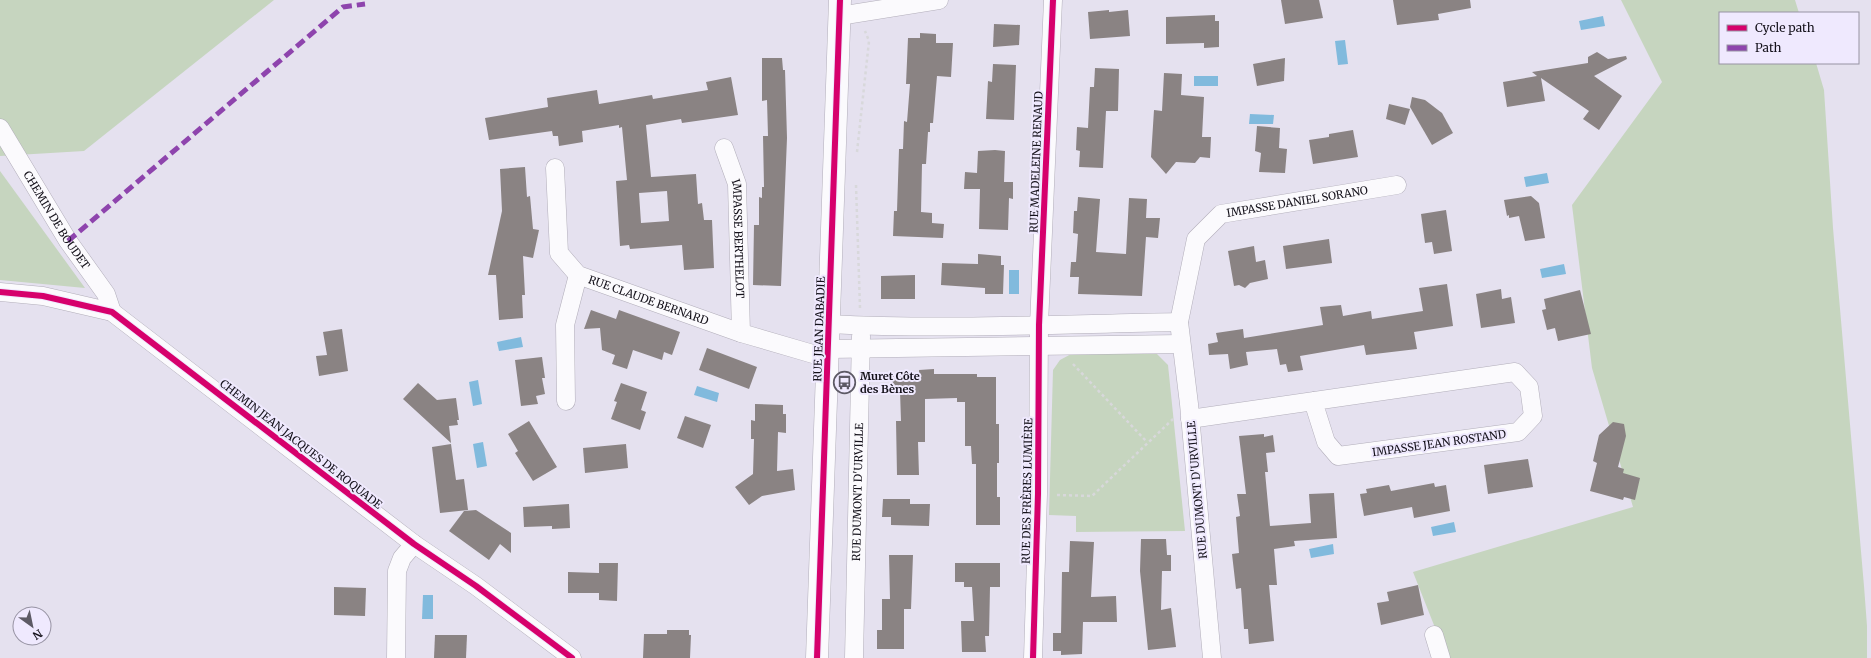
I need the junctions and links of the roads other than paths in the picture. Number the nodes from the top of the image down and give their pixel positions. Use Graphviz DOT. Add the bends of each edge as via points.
graph roads {
  1 [pos="939,0"];
  2 [pos="1053,0"];
  3 [pos="845,10"];
  4 [pos="0,128"];
  5 [pos="724,148"];
  6 [pos="555,168"];
  7 [pos="1397,185"];
  8 [pos="578,275"];
  9 [pos="0,292"];
  10 [pos="112,312"];
  11 [pos="1180,322"];
  12 [pos="830,324"];
  13 [pos="1039,325"];
  14 [pos="861,326"];
  15 [pos="741,333"];
  16 [pos="1181,344"];
  17 [pos="1048,346"];
  18 [pos="862,348"];
  19 [pos="828,352"];
  20 [pos="566,401"];
  21 [pos="1313,401"];
  22 [pos="1189,412"];
  23 [pos="414,544"];
  24 [pos="1434,635"];
  25 [pos="396,658"];
  26 [pos="572,658"];
  27 [pos="817,658"];
  28 [pos="854,658"];
  29 [pos="1033,658"];
  30 [pos="1212,658"];
  31 [pos="1441,658"];
  1 -- 3 [label="street"];
  2 -- 13 [label="street, RUE MADELEINE RENAUD"];
  3 -- 12 [label="street, RUE JEAN DABADIE"];
  4 -- 10 [label="street, CHEMIN DE BOUDET" via="68,241 106,294"];
  5 -- 15 [label="street, IMPASSE BERTHELOT" via="737,184"];
  6 -- 8 [label="street, RUE CLAUDE BERNARD" via="559,253"];
  7 -- 11 [label="street, IMPASSE DANIEL SORANO" via="1222,214 1196,239"];
  8 -- 15 [label="street, RUE CLAUDE BERNARD"];
  8 -- 20 [label="street" via="565,325"];
  9 -- 10 [label="street, CHEMIN JEAN JACQUES DE ROQUADE" via="43,296"];
  10 -- 23 [label="street, CHEMIN JEAN JACQUES DE ROQUADE"];
  11 -- 13 [label="street"];
  11 -- 16 [label="street, RUE DUMONT D'URVILLE"];
  12 -- 14 [label="street"];
  12 -- 19 [label="street, RUE JEAN DABADIE"];
  13 -- 14 [label="street"];
  13 -- 17 [label="street, RUE DES FRÈRES LUMIÈRE"];
  14 -- 18 [label="street, RUE DUMONT D'URVILLE"];
  15 -- 19 [label="street, RUE CLAUDE BERNARD" via="813,354"];
  16 -- 17 [label="street, RUE CLAUDE BERNARD"];
  16 -- 22 [label="street, RUE DUMONT D'URVILLE"];
  17 -- 18 [label="street, RUE CLAUDE BERNARD"];
  17 -- 29 [label="street, RUE DES FRÈRES LUMIÈRE" via="1038,494"];
  18 -- 19 [label="street, RUE CLAUDE BERNARD"];
  18 -- 28 [label="street, RUE DUMONT D'URVILLE"];
  19 -- 27 [label="street, RUE JEAN DABADIE"];
  21 -- 21 [label="street, IMPASSE JEAN ROSTAND" via="1326,442 1338,456 1518,432 1533,416 1529,387 1515,372"];
  21 -- 22 [label="street, IMPASSE JEAN ROSTAND"];
  22 -- 30 [label="street, RUE DUMONT D'URVILLE"];
  23 -- 25 [label="street" via="402,558 397,571"];
  23 -- 26 [label="street, CHEMIN JEAN JACQUES DE ROQUADE" via="476,586"];
  24 -- 31 [label="street"];
}
